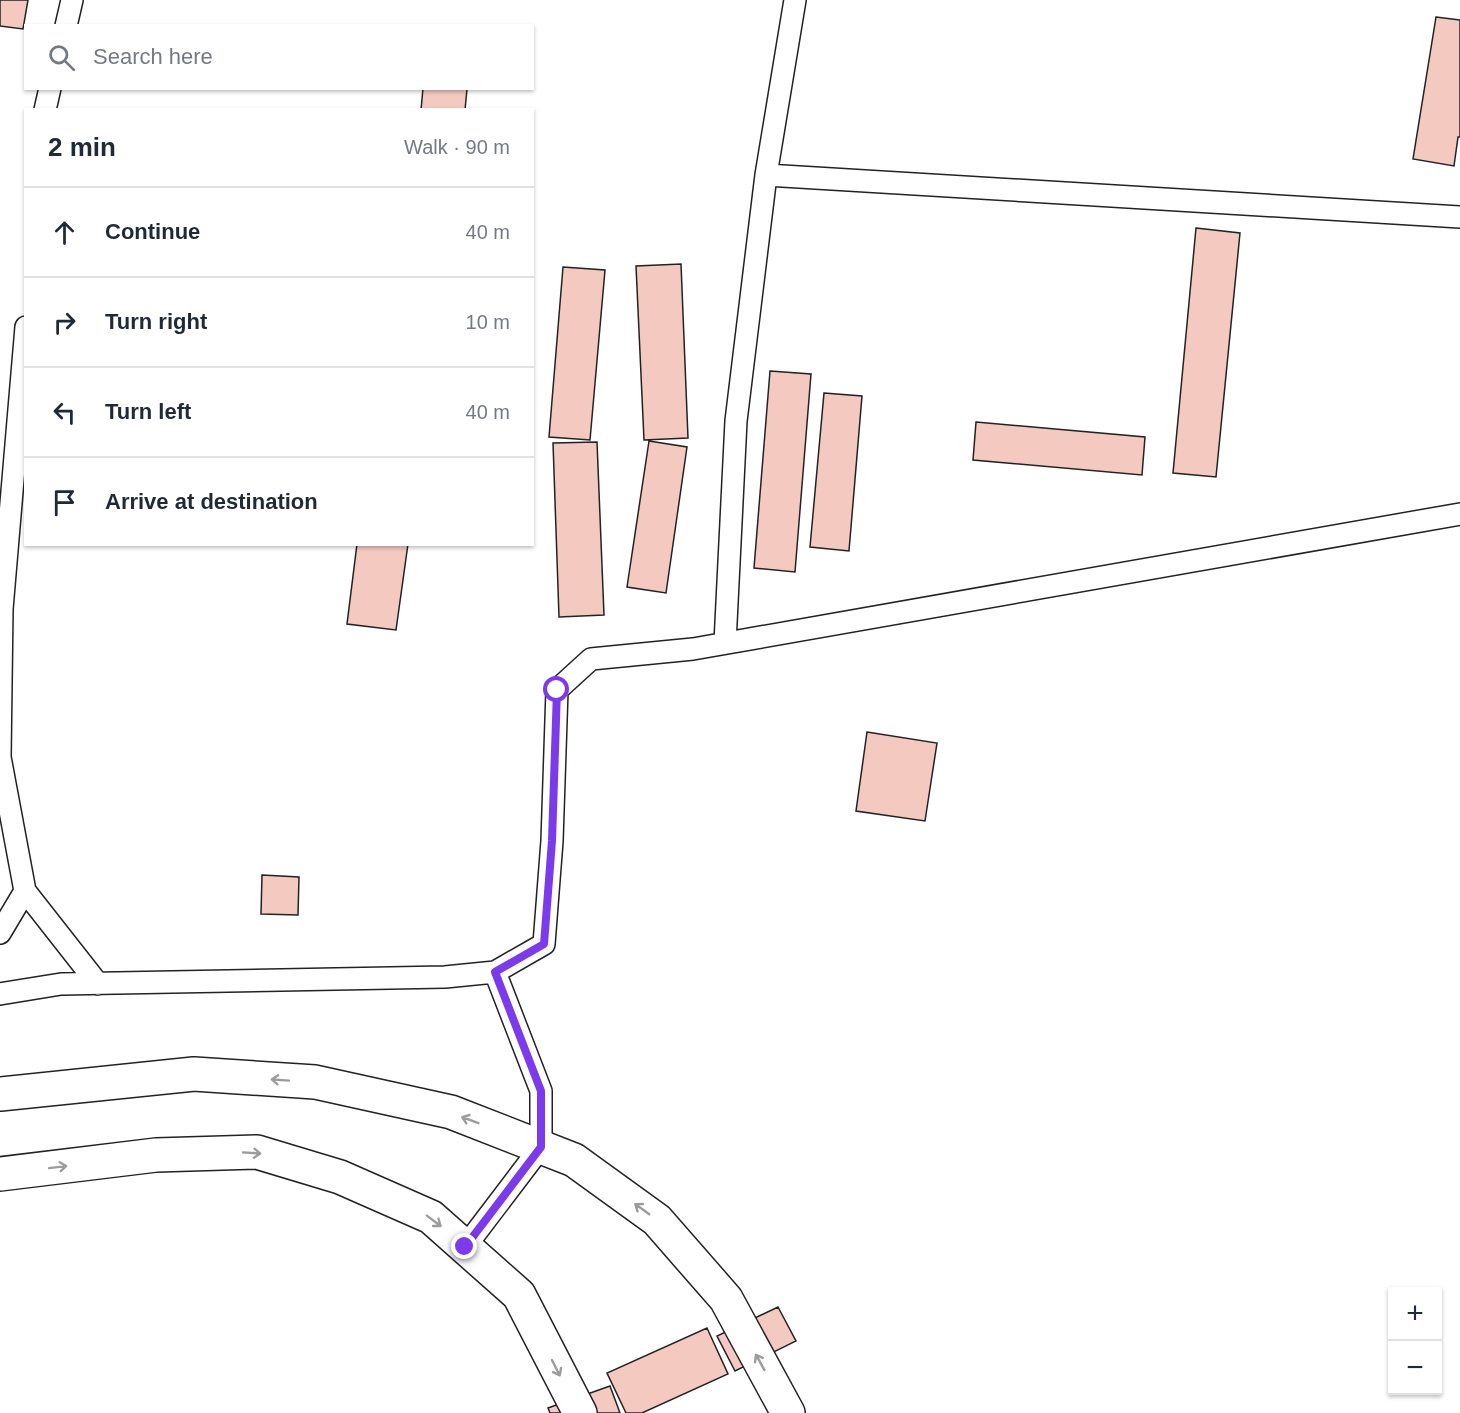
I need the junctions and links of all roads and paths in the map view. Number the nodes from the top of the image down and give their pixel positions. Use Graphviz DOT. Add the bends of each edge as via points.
graph roads {
  1 [pos="72,0"];
  2 [pos="795,0"];
  3 [pos="66,24"];
  4 [pos="50,90"];
  5 [pos="45,108"];
  6 [pos="766,175"];
  7 [pos="1460,217"];
  8 [pos="24,350"];
  9 [pos="1460,514"];
  10 [pos="725,643"];
  11 [pos="25,891"];
  12 [pos="0,933"];
  13 [pos="495,972"];
  14 [pos="98,984"];
  15 [pos="0,994"];
  16 [pos="0,1094"];
  17 [pos="541,1147"];
  18 [pos="0,1174"];
  19 [pos="465,1247"];
  20 [pos="580,1413"];
  21 [pos="788,1413"];
  1 -- 3 [label="lane"];
  2 -- 6 [label="lane"];
  4 -- 5 [label="lane"];
  6 -- 7 [label="lane"];
  6 -- 10 [label="lane" via="736,421"];
  8 -- 11 [label="lane" via="2,609 0,757"];
  9 -- 10 [label="lane"];
  10 -- 13 [label="lane" via="591,659 557,690 544,944"];
  11 -- 12 [label="lane"];
  11 -- 14 [label="lane"];
  13 -- 14 [label="lane" via="445,977"];
  13 -- 17 [label="lane" via="541,1091"];
  14 -- 15 [label="lane" via="61,984"];
  17 -- 16 [label="street, one-way" via="451,1112 315,1082 194,1074"];
  17 -- 19 [label="lane"];
  21 -- 17 [label="street, one-way" via="726,1299 657,1220 574,1160"];
  18 -- 19 [label="street, one-way" via="156,1155 257,1152 340,1177 431,1217"];
  19 -- 20 [label="street, one-way" via="519,1295"];
}
